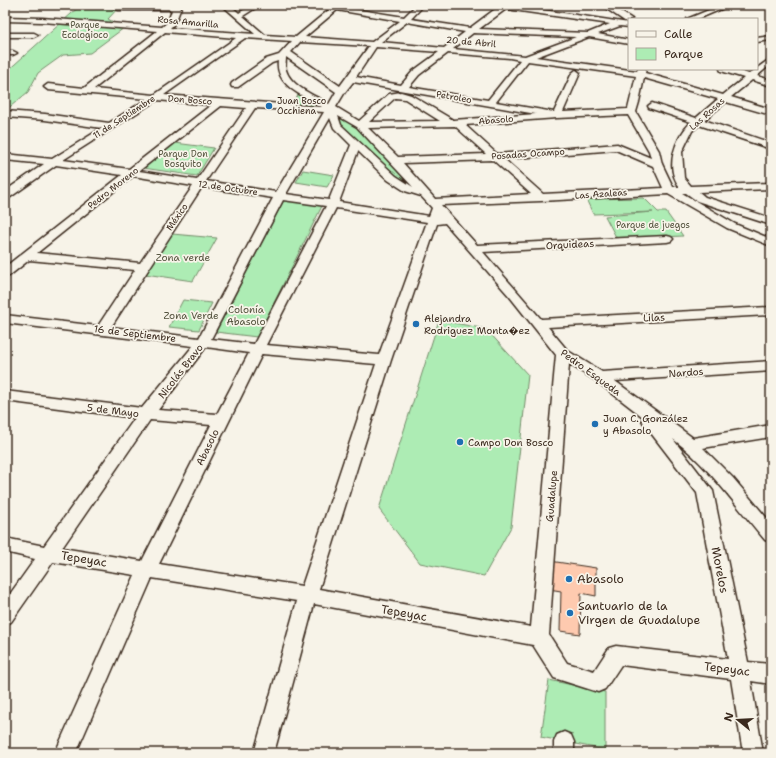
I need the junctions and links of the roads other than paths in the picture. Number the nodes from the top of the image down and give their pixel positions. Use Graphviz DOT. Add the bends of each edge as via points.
graph roads {
  1 [pos="226,5"];
  2 [pos="256,5"];
  3 [pos="420,5"];
  4 [pos="496,5"];
  5 [pos="556,5"];
  6 [pos="605,5"];
  7 [pos="727,5"];
  8 [pos="178,6"];
  9 [pos="334,6"];
  10 [pos="506,6"];
  11 [pos="549,13"];
  12 [pos="112,14"];
  13 [pos="239,16"];
  14 [pos="694,18"];
  15 [pos="5,19"];
  16 [pos="407,19"];
  17 [pos="628,19"];
  18 [pos="618,24"];
  19 [pos="628,25"];
  20 [pos="163,30"];
  21 [pos="472,31"];
  22 [pos="5,35"];
  23 [pos="34,35"];
  24 [pos="591,35"];
  25 [pos="243,36"];
  26 [pos="264,38"];
  27 [pos="771,38"];
  28 [pos="295,40"];
  29 [pos="758,40"];
  30 [pos="628,42"];
  31 [pos="374,44"];
  32 [pos="449,50"];
  33 [pos="284,55"];
  34 [pos="526,58"];
  35 [pos="771,60"];
  36 [pos="727,70"];
  37 [pos="576,72"];
  38 [pos="641,72"];
  39 [pos="750,77"];
  40 [pos="351,79"];
  41 [pos="771,83"];
  42 [pos="235,85"];
  43 [pos="48,87"];
  44 [pos="403,88"];
  45 [pos="298,89"];
  46 [pos="87,90"];
  47 [pos="341,91"];
  48 [pos="156,97"];
  49 [pos="725,98"];
  50 [pos="220,102"];
  51 [pos="490,103"];
  52 [pos="252,106"];
  53 [pos="652,106"];
  54 [pos="283,108"];
  55 [pos="331,110"];
  56 [pos="631,112"];
  57 [pos="771,112"];
  58 [pos="5,114"];
  59 [pos="557,115"];
  60 [pos="697,121"];
  61 [pos="454,123"];
  62 [pos="360,125"];
  63 [pos="111,126"];
  64 [pos="356,144"];
  65 [pos="771,146"];
  66 [pos="5,157"];
  67 [pos="496,157"];
  68 [pos="395,160"];
  69 [pos="54,162"];
  70 [pos="657,164"];
  71 [pos="132,173"];
  72 [pos="200,184"];
  73 [pos="771,186"];
  74 [pos="688,189"];
  75 [pos="669,190"];
  76 [pos="7,193"];
  77 [pos="280,195"];
  78 [pos="540,198"];
  79 [pos="333,204"];
  80 [pos="432,206"];
  81 [pos="771,222"];
  82 [pos="667,239"];
  83 [pos="771,243"];
  84 [pos="474,249"];
  85 [pos="26,256"];
  86 [pos="143,266"];
  87 [pos="5,273"];
  88 [pos="771,311"];
  89 [pos="5,319"];
  90 [pos="538,323"];
  91 [pos="103,329"];
  92 [pos="203,342"];
  93 [pos="257,349"];
  94 [pos="563,354"];
  95 [pos="384,360"];
  96 [pos="771,366"];
  97 [pos="600,378"];
  98 [pos="5,396"];
  99 [pos="640,408"];
  100 [pos="146,414"];
  101 [pos="220,420"];
  102 [pos="771,431"];
  103 [pos="690,444"];
  104 [pos="771,535"];
  105 [pos="5,545"];
  106 [pos="49,554"];
  107 [pos="147,569"];
  108 [pos="308,595"];
  109 [pos="5,616"];
  110 [pos="539,637"];
  111 [pos="740,671"];
  112 [pos="771,674"];
  113 [pos="65,753"];
  114 [pos="264,753"];
  115 [pos="753,753"];
  1 -- 13 [label="street"];
  2 -- 13 [label="street"];
  3 -- 16 [label="street, Nicolás Bravo"];
  4 -- 10 [label="street"];
  5 -- 11 [label="street"];
  6 -- 17 [label="street"];
  7 -- 14 [label="street"];
  8 -- 12 [label="street"];
  8 -- 20 [label="street" via="170,23"];
  9 -- 16 [label="street"];
  9 -- 28 [label="street"];
  10 -- 11 [label="street"];
  10 -- 21 [label="street"];
  11 -- 18 [label="street"];
  12 -- 15 [label="street, Rosa Amarilla" via="42,20"];
  12 -- 20 [label="street, Rosa Amarilla"];
  13 -- 26 [label="street"];
  16 -- 21 [label="street"];
  16 -- 31 [label="street, Nicolás Bravo"];
  18 -- 19 [label="street"];
  18 -- 24 [label="street"];
  20 -- 25 [label="street, Rosa Amarilla"];
  20 -- 46 [label="street"];
  21 -- 24 [label="street"];
  21 -- 32 [label="street"];
  22 -- 23 [label="street"];
  24 -- 30 [label="street"];
  24 -- 34 [label="street"];
  25 -- 26 [label="street, Rosa Amarilla"];
  25 -- 48 [label="street, 11 de Septiembre"];
  26 -- 28 [label="street, Rosa Amarilla"];
  27 -- 29 [label="street"];
  28 -- 31 [label="street, 20 de Abril"];
  28 -- 33 [label="street"];
  31 -- 32 [label="street, 20 de Abril"];
  31 -- 40 [label="street, Nicolás Bravo"];
  32 -- 34 [label="street, 20 de Abril"];
  32 -- 44 [label="street" via="416,73"];
  33 -- 42 [label="street" via="269,61"];
  33 -- 45 [label="street, Pedro Esqueda" via="281,69 284,76"];
  33 -- 47 [label="street"];
  34 -- 38 [label="street, 20 de Abril"];
  34 -- 51 [label="street"];
  35 -- 39 [label="street, Las Rosas"];
  36 -- 39 [label="street"];
  37 -- 59 [label="street"];
  38 -- 49 [label="street, 20 de Abril"];
  38 -- 56 [label="street"];
  39 -- 41 [label="street"];
  39 -- 49 [label="street, Las Rosas"];
  40 -- 44 [label="street, Petroleo"];
  40 -- 47 [label="street, Nicolás Bravo"];
  43 -- 46 [label="street, Don Bosco"];
  44 -- 51 [label="street, Petroleo"];
  45 -- 54 [label="street"];
  45 -- 55 [label="street, Pedro Esqueda"];
  46 -- 48 [label="street, Don Bosco"];
  47 -- 55 [label="street, Nicolás Bravo"];
  48 -- 50 [label="street, Don Bosco"];
  48 -- 63 [label="street, 11 de Septiembre"];
  49 -- 57 [label="street, 20 de Abril"];
  49 -- 60 [label="street, Las Rosas"];
  50 -- 52 [label="street, Don Bosco"];
  50 -- 71 [label="street, Pedro Moreno"];
  51 -- 59 [label="street, Petroleo"];
  52 -- 54 [label="street, Don Bosco"];
  52 -- 72 [label="street, México"];
  53 -- 60 [label="street"];
  54 -- 55 [label="street, Don Bosco"];
  55 -- 62 [label="street, Pedro Esqueda"];
  55 -- 64 [label="street, Pedro Esqueda" via="337,126"];
  55 -- 77 [label="street, Nicolás Bravo"];
  56 -- 59 [label="street, Abasolo"];
  56 -- 70 [label="street" via="654,151"];
  58 -- 63 [label="street"];
  59 -- 61 [label="street, Abasolo"];
  60 -- 65 [label="street"];
  60 -- 74 [label="street, Las Rosas" via="688,130 677,152 679,179"];
  61 -- 62 [label="street, Abasolo"];
  61 -- 62 [label="street" via="402,95 392,96"];
  61 -- 67 [label="street"];
  62 -- 68 [label="street, Pedro Esqueda"];
  63 -- 69 [label="street, 11 de Septiembre"];
  64 -- 79 [label="street, Abasolo"];
  64 -- 80 [label="street, Pedro Esqueda" via="392,178"];
  66 -- 69 [label="street, 12 de Octubre"];
  67 -- 68 [label="street, Posadas Ocampo"];
  67 -- 70 [label="street, Posadas Ocampo" via="617,147"];
  67 -- 78 [label="street"];
  68 -- 80 [label="street, Pedro Esqueda"];
  69 -- 71 [label="street, 12 de Octubre"];
  69 -- 76 [label="street, 11 de Septiembre"];
  70 -- 75 [label="street"];
  71 -- 72 [label="street, 12 de Octubre"];
  71 -- 85 [label="street, Pedro Moreno"];
  72 -- 77 [label="street, 12 de Octubre"];
  72 -- 86 [label="street, México"];
  73 -- 74 [label="street, Las Azaleas"];
  74 -- 75 [label="street, Las Azaleas"];
  74 -- 81 [label="street, Las Rosas" via="701,199"];
  75 -- 78 [label="street, Las Azaleas"];
  75 -- 83 [label="street" via="731,226"];
  77 -- 79 [label="street, 12 de Octubre"];
  77 -- 92 [label="street, Nicolás Bravo"];
  78 -- 80 [label="street, Las Azaleas"];
  79 -- 80 [label="street, 12 de Octubre"];
  79 -- 93 [label="street, Abasolo"];
  80 -- 84 [label="street, Pedro Esqueda"];
  80 -- 95 [label="street"];
  82 -- 84 [label="street, Orquideas"];
  84 -- 90 [label="street, Pedro Esqueda"];
  85 -- 86 [label="street"];
  85 -- 87 [label="street, Pedro Moreno"];
  86 -- 91 [label="street, México"];
  88 -- 90 [label="street, Lilas"];
  89 -- 91 [label="street, 16 de Septiembre"];
  90 -- 94 [label="street, Pedro Esqueda"];
  91 -- 92 [label="street, 16 de Septiembre"];
  92 -- 93 [label="street, 16 de Septiembre"];
  92 -- 100 [label="street, Nicolás Bravo"];
  93 -- 95 [label="street, 16 de Septiembre"];
  93 -- 101 [label="street, Abasolo"];
  94 -- 97 [label="street, Pedro Esqueda"];
  94 -- 110 [label="street, Guadalupe"];
  95 -- 108 [label="street"];
  96 -- 97 [label="street, Nardos"];
  97 -- 99 [label="street, Pedro Esqueda"];
  98 -- 100 [label="street, 5 de Mayo"];
  99 -- 103 [label="street, Pedro Esqueda"];
  99 -- 111 [label="street, Morelos" via="705,491"];
  100 -- 101 [label="street, 5 de Mayo"];
  100 -- 106 [label="street, Nicolás Bravo"];
  101 -- 107 [label="street, Abasolo"];
  102 -- 103 [label="street"];
  103 -- 104 [label="street, Pedro Esqueda"];
  105 -- 106 [label="street, Tepeyac"];
  106 -- 107 [label="street, Tepeyac"];
  106 -- 109 [label="street, Nicolás Bravo"];
  107 -- 108 [label="street, Tepeyac"];
  107 -- 113 [label="street, Abasolo"];
  108 -- 110 [label="street, Tepeyac"];
  108 -- 114 [label="street"];
  110 -- 111 [label="street, Tepeyac" via="561,670 598,682 616,655"];
  111 -- 112 [label="street, Tepeyac"];
  111 -- 115 [label="street, Morelos"];
}
